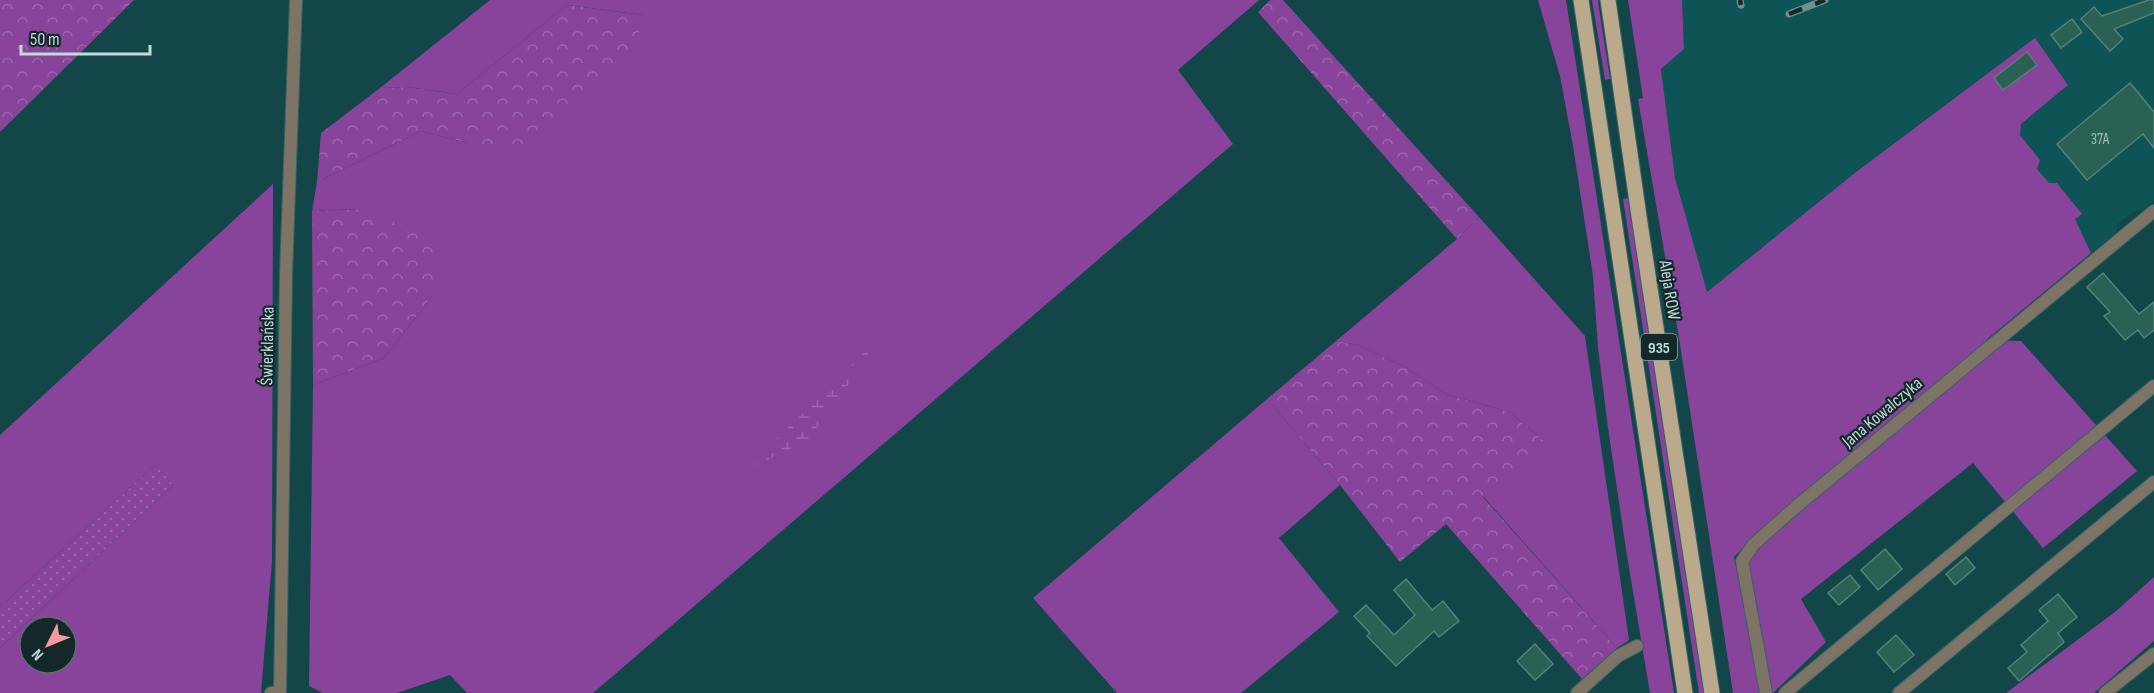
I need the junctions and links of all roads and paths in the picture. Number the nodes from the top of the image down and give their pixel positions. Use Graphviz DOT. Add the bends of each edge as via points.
graph roads {
  1 [pos="296,0"];
  2 [pos="1581,0"];
  3 [pos="1608,0"];
  4 [pos="2154,211"];
  5 [pos="2154,386"];
  6 [pos="2154,482"];
  7 [pos="1636,646"];
  8 [pos="2154,654"];
  9 [pos="277,693"];
  10 [pos="1577,693"];
  11 [pos="1686,693"];
  12 [pos="1712,693"];
  13 [pos="1766,693"];
  14 [pos="1785,693"];
  15 [pos="1899,693"];
  16 [pos="2105,693"];
  1 -- 9 [label="street, Świerklańska"];
  2 -- 11 [label="main road, 935"];
  3 -- 12 [label="main road, Aleja ROW / 935"];
  4 -- 13 [label="street, Jana Kowalczyka" via="1754,544 1742,561"];
  5 -- 14 [label="street"];
  6 -- 15 [label="street"];
  7 -- 10 [label="street" via="1618,656"];
  8 -- 16 [label="street"];
}
